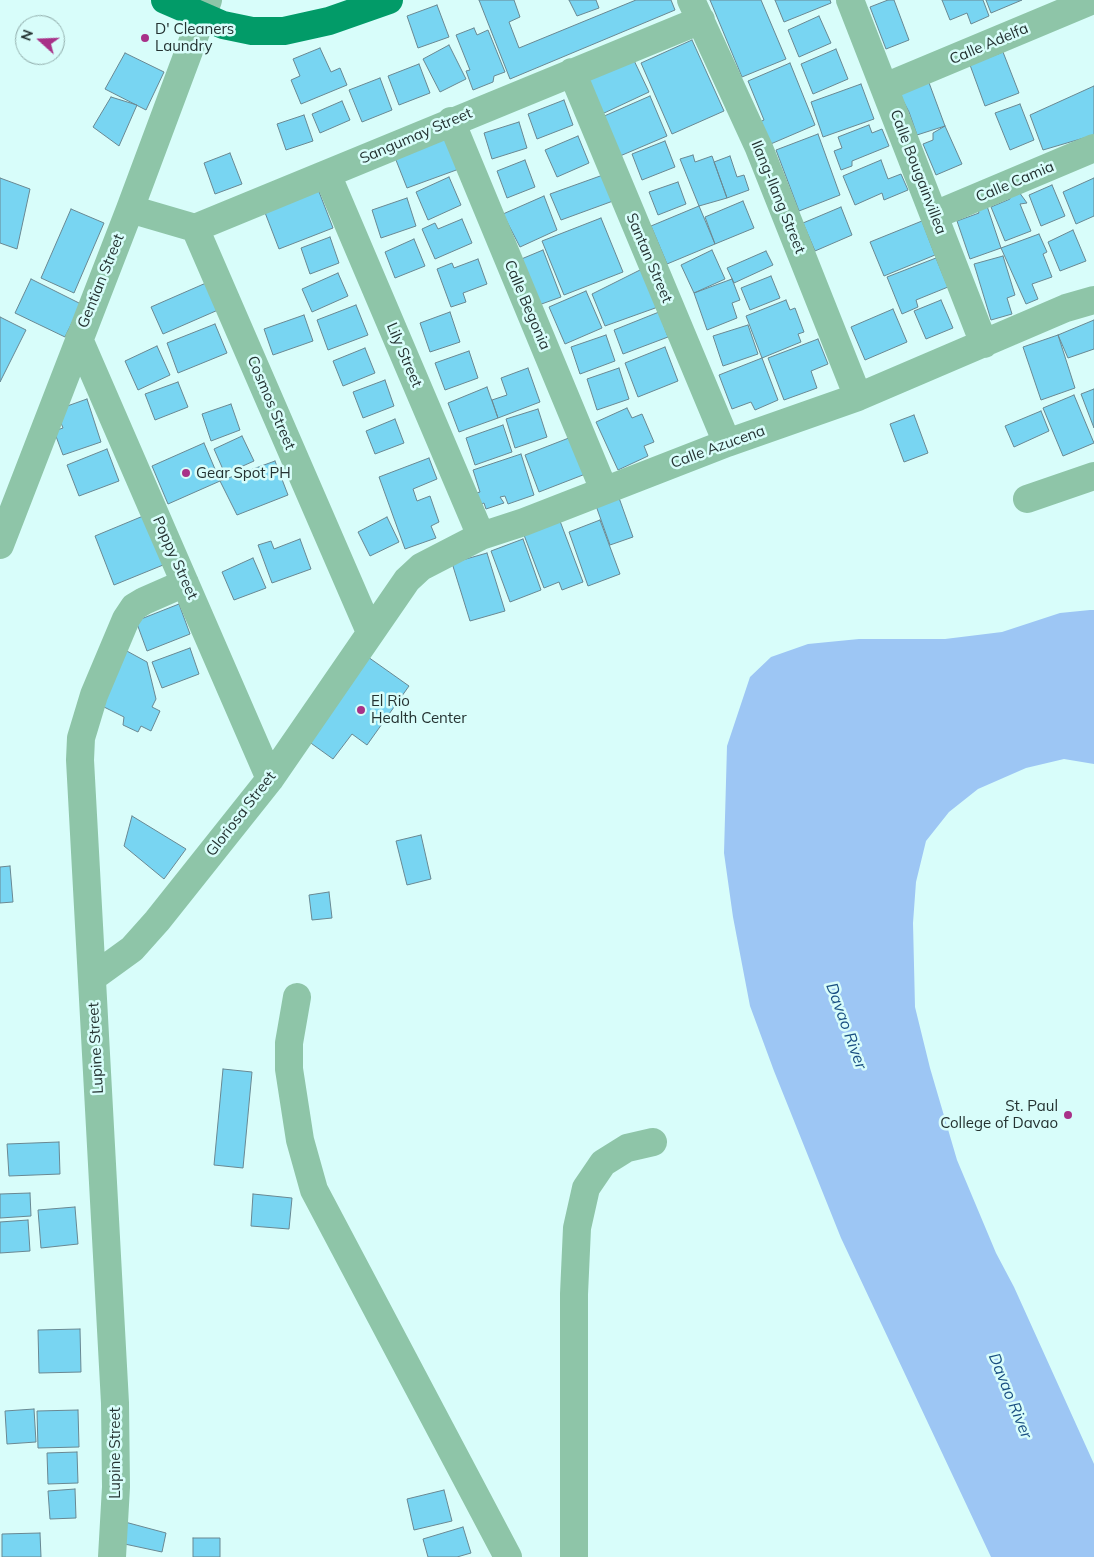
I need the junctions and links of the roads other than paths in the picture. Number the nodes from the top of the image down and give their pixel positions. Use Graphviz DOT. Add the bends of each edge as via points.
graph roads {
  1 [pos="165,0"];
  2 [pos="389,0"];
  3 [pos="850,0"];
  4 [pos="1093,0"];
  5 [pos="204,8"];
  6 [pos="696,10"];
  7 [pos="572,72"];
  8 [pos="885,87"];
  9 [pos="451,121"];
  10 [pos="1094,148"];
  11 [pos="326,174"];
  12 [pos="130,208"];
  13 [pos="935,216"];
  14 [pos="195,228"];
  15 [pos="1094,300"];
  16 [pos="78,339"];
  17 [pos="984,344"];
  18 [pos="858,397"];
  19 [pos="727,443"];
  20 [pos="1094,476"];
  21 [pos="604,490"];
  22 [pos="1027,499"];
  23 [pos="481,536"];
  24 [pos="0,545"];
  25 [pos="185,583"];
  26 [pos="370,632"];
  27 [pos="270,778"];
  28 [pos="92,978"];
  29 [pos="297,997"];
  30 [pos="653,1142"];
  31 [pos="112,1557"];
  32 [pos="508,1557"];
  33 [pos="574,1557"];
  1 -- 5 [label="main road"];
  2 -- 5 [label="main road" via="329,21 284,31 252,31 223,25"];
  3 -- 8 [label="street, Calle Bougainvillea"];
  4 -- 8 [label="street, Calle Adelfa"];
  5 -- 12 [label="street, Gentian Street"];
  6 -- 7 [label="street, Sangumay Street"];
  6 -- 18 [label="street, Ilang-Ilang Street" via="759,148"];
  7 -- 9 [label="street, Sangumay Street"];
  7 -- 19 [label="street, Santan Street"];
  8 -- 13 [label="street, Calle Bougainvillea"];
  9 -- 11 [label="street, Sangumay Street"];
  9 -- 21 [label="street, Calle Begonia"];
  10 -- 13 [label="street, Calle Camia"];
  11 -- 14 [label="street, Sangumay Street"];
  11 -- 23 [label="street, Lily Street"];
  12 -- 14 [label="street"];
  12 -- 16 [label="street, Gentian Street"];
  13 -- 17 [label="street, Calle Bougainvillea"];
  14 -- 26 [label="street, Cosmos Street"];
  15 -- 17 [label="street, Calle Azucena" via="1066,308"];
  16 -- 24 [label="street, Gentian Street"];
  16 -- 25 [label="street, Poppy Street"];
  17 -- 18 [label="street, Calle Azucena"];
  18 -- 19 [label="street, Calle Azucena"];
  19 -- 21 [label="street, Calle Azucena"];
  20 -- 22 [label="street"];
  21 -- 23 [label="street, Calle Azucena"];
  23 -- 26 [label="street, Calle Azucena" via="421,567 407,580"];
  25 -- 27 [label="street, Poppy Street"];
  25 -- 28 [label="street, Lupine Street" via="134,607 117,637 85,720 80,760"];
  26 -- 27 [label="street, Gloriosa Street"];
  27 -- 28 [label="street, Gloriosa Street" via="151,928 132,949"];
  28 -- 31 [label="street, Lupine Street" via="115,1403 116,1487"];
  29 -- 32 [label="street" via="289,1043 289,1069 300,1140 314,1190"];
  30 -- 33 [label="street" via="626,1148 603,1163 586,1188 577,1228"];
}
